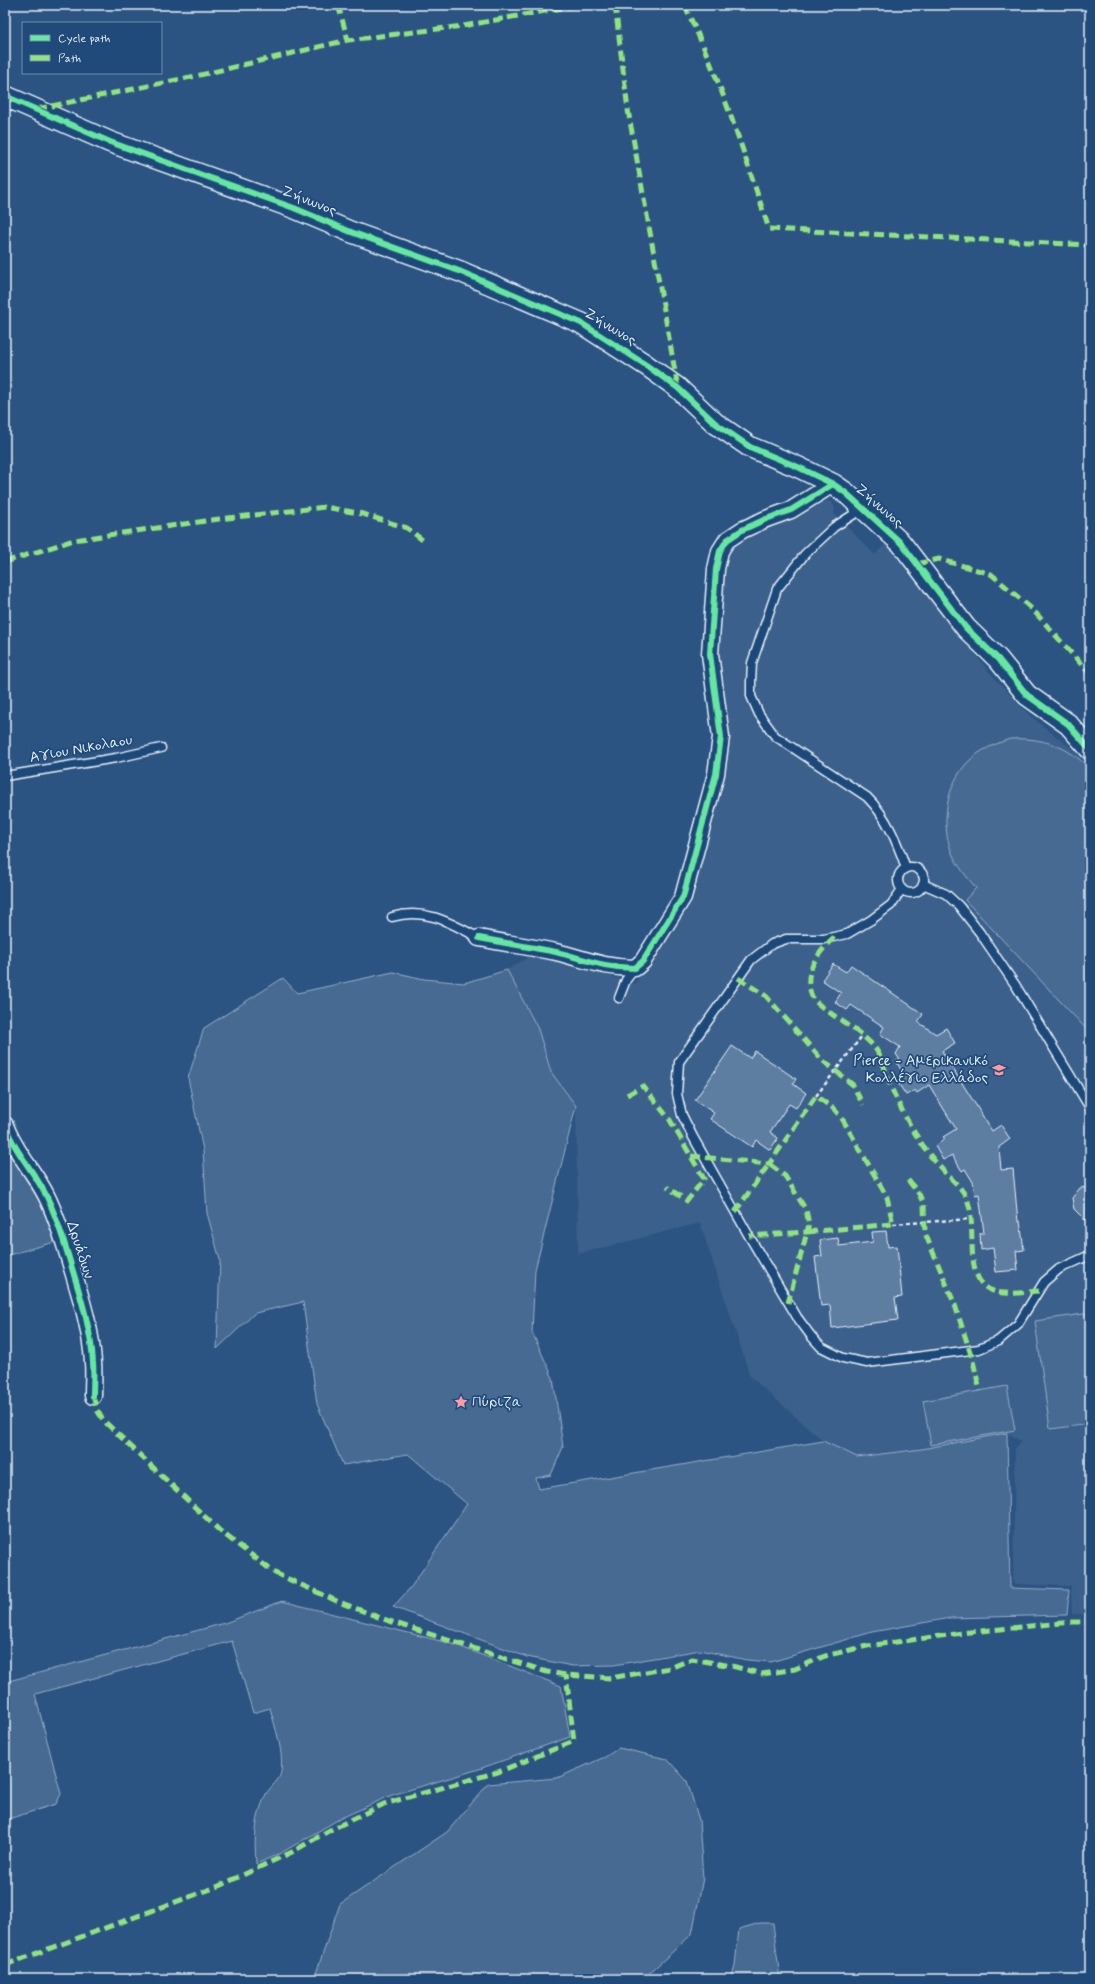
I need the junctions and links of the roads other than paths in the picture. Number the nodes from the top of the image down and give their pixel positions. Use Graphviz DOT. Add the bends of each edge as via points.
graph roads {
  1 [pos="5,96"];
  2 [pos="833,484"];
  3 [pos="862,509"];
  4 [pos="161,748"];
  5 [pos="1090,749"];
  6 [pos="5,776"];
  7 [pos="906,868"];
  8 [pos="923,884"];
  9 [pos="902,889"];
  10 [pos="392,918"];
  11 [pos="480,938"];
  12 [pos="634,968"];
  13 [pos="618,998"];
  14 [pos="1090,1108"];
  15 [pos="5,1125"];
  16 [pos="1090,1255"];
  17 [pos="93,1396"];
  1 -- 2 [label="street, Ζήνωνος" via="110,142 459,271 581,323 646,364 678,388 714,423 750,447"];
  2 -- 3 [label="street, Ζήνωνος"];
  2 -- 12 [label="street" via="791,510 742,530 727,540 720,551 716,569 710,654 721,737 716,774 683,897 643,961"];
  3 -- 5 [label="street, Ζήνωνος" via="901,543 966,628 998,659 1027,695 1068,724"];
  3 -- 7 [label="lane" via="834,527 805,554 777,589 752,663 751,696 759,714 776,736 867,797 879,809 900,850"];
  4 -- 6 [label="lane, Αγιου Νικολαου"];
  7 -- 8 [label="lane" via="919,870 924,878"];
  7 -- 9 [label="lane" via="898,877"];
  8 -- 9 [label="lane" via="916,892"];
  8 -- 14 [label="lane" via="951,898 980,933 1016,986"];
  9 -- 16 [label="lane" via="890,905 847,934 824,940 786,939 772,944 751,960 679,1062 677,1094 682,1115 693,1138 797,1317 821,1347 843,1358 867,1363 979,1349 998,1341 1018,1324 1044,1282 1059,1269"];
  10 -- 11 [label="lane" via="421,913 438,917"];
  11 -- 12 [label="street" via="556,952 607,967"];
  12 -- 13 [label="lane"];
  15 -- 17 [label="street, Δρυάδων" via="13,1143 36,1175 48,1198 65,1243 89,1334 93,1361"];
}
